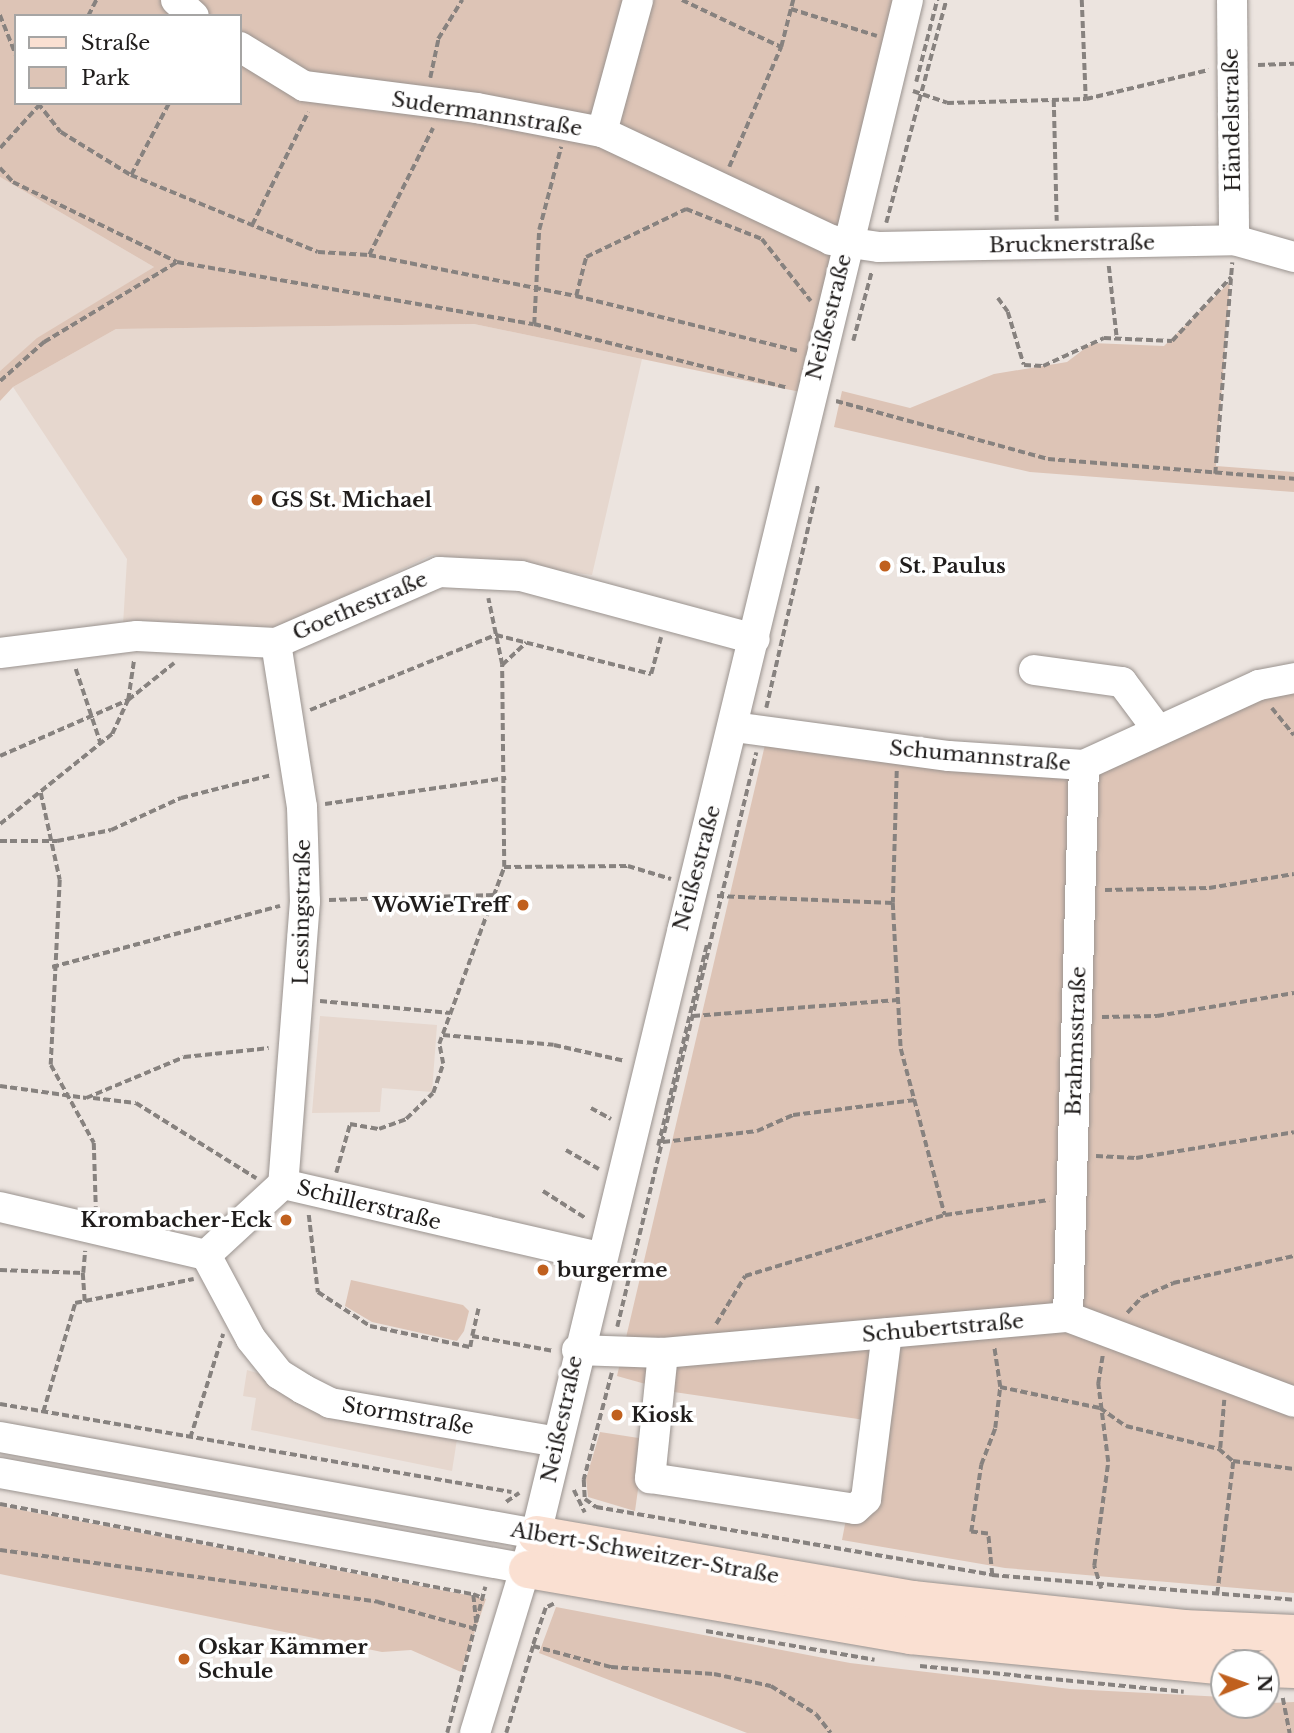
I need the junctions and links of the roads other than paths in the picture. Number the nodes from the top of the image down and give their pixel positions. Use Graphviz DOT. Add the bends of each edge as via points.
graph roads {
  1 [pos="176,0"];
  2 [pos="638,0"];
  3 [pos="908,0"];
  4 [pos="1232,0"];
  5 [pos="192,14"];
  6 [pos="242,48"];
  7 [pos="602,132"];
  8 [pos="1234,240"];
  9 [pos="848,242"];
  10 [pos="1294,257"];
  11 [pos="755,639"];
  12 [pos="276,643"];
  13 [pos="0,653"];
  14 [pos="1034,670"];
  15 [pos="1294,678"];
  16 [pos="748,729"];
  17 [pos="1157,729"];
  18 [pos="1084,765"];
  19 [pos="298,1190"];
  20 [pos="0,1207"];
  21 [pos="600,1257"];
  22 [pos="211,1265"];
  23 [pos="1068,1317"];
  24 [pos="887,1333"];
  25 [pos="567,1351"];
  26 [pos="663,1353"];
  27 [pos="1294,1402"];
  28 [pos="0,1437"];
  29 [pos="557,1442"];
  30 [pos="0,1473"];
  31 [pos="536,1534"];
  32 [pos="527,1569"];
  33 [pos="1294,1633"];
  34 [pos="1210,1665"];
  35 [pos="475,1733"];
  1 -- 5 [label="street"];
  2 -- 7 [label="street"];
  3 -- 9 [label="street, Neißestraße"];
  4 -- 8 [label="street, Händelstraße"];
  6 -- 7 [label="street, Sudermannstraße" via="304,86"];
  7 -- 9 [label="street, Sudermannstraße"];
  8 -- 9 [label="street, Brucknerstraße" via="879,247"];
  8 -- 10 [label="street, Brucknerstraße"];
  9 -- 11 [label="street, Neißestraße"];
  11 -- 12 [label="street, Goethestraße" via="521,576 439,572"];
  11 -- 16 [label="street, Neißestraße"];
  12 -- 13 [label="street, Goethestraße" via="137,636"];
  12 -- 19 [label="street, Lessingstraße" via="302,807 305,901 295,1049"];
  14 -- 17 [label="street" via="1122,682"];
  15 -- 17 [label="street, Schumannstraße" via="1259,685"];
  16 -- 18 [label="street, Schumannstraße" via="898,749"];
  16 -- 21 [label="street, Neißestraße"];
  17 -- 18 [label="street, Schumannstraße"];
  18 -- 23 [label="street, Brahmsstraße"];
  19 -- 21 [label="street, Schillerstraße"];
  19 -- 22 [label="street, Schillerstraße"];
  20 -- 22 [label="street"];
  21 -- 25 [label="street, Neißestraße"];
  22 -- 29 [label="street, Stormstraße" via="240,1320 279,1374 330,1403"];
  23 -- 24 [label="street, Schubertstraße"];
  23 -- 27 [label="street, Schubertstraße"];
  24 -- 26 [label="street, Schubertstraße"];
  24 -- 26 [label="street" via="866,1499 855,1509 650,1478"];
  25 -- 26 [label="street, Schubertstraße"];
  25 -- 29 [label="street, Neißestraße"];
  28 -- 31 [label="street, Albert-Schweitzer-Straße"];
  29 -- 31 [label="street, Neißestraße"];
  30 -- 32 [label="street, Albert-Schweitzer-Straße"];
  31 -- 32 [label="street, Neißestraße"];
  31 -- 33 [label="main road, Albert-Schweitzer-Straße" via="912,1599 1183,1628"];
  32 -- 34 [label="main road, Albert-Schweitzer-Straße" via="910,1635"];
  32 -- 35 [label="street, Neißestraße"];
}
